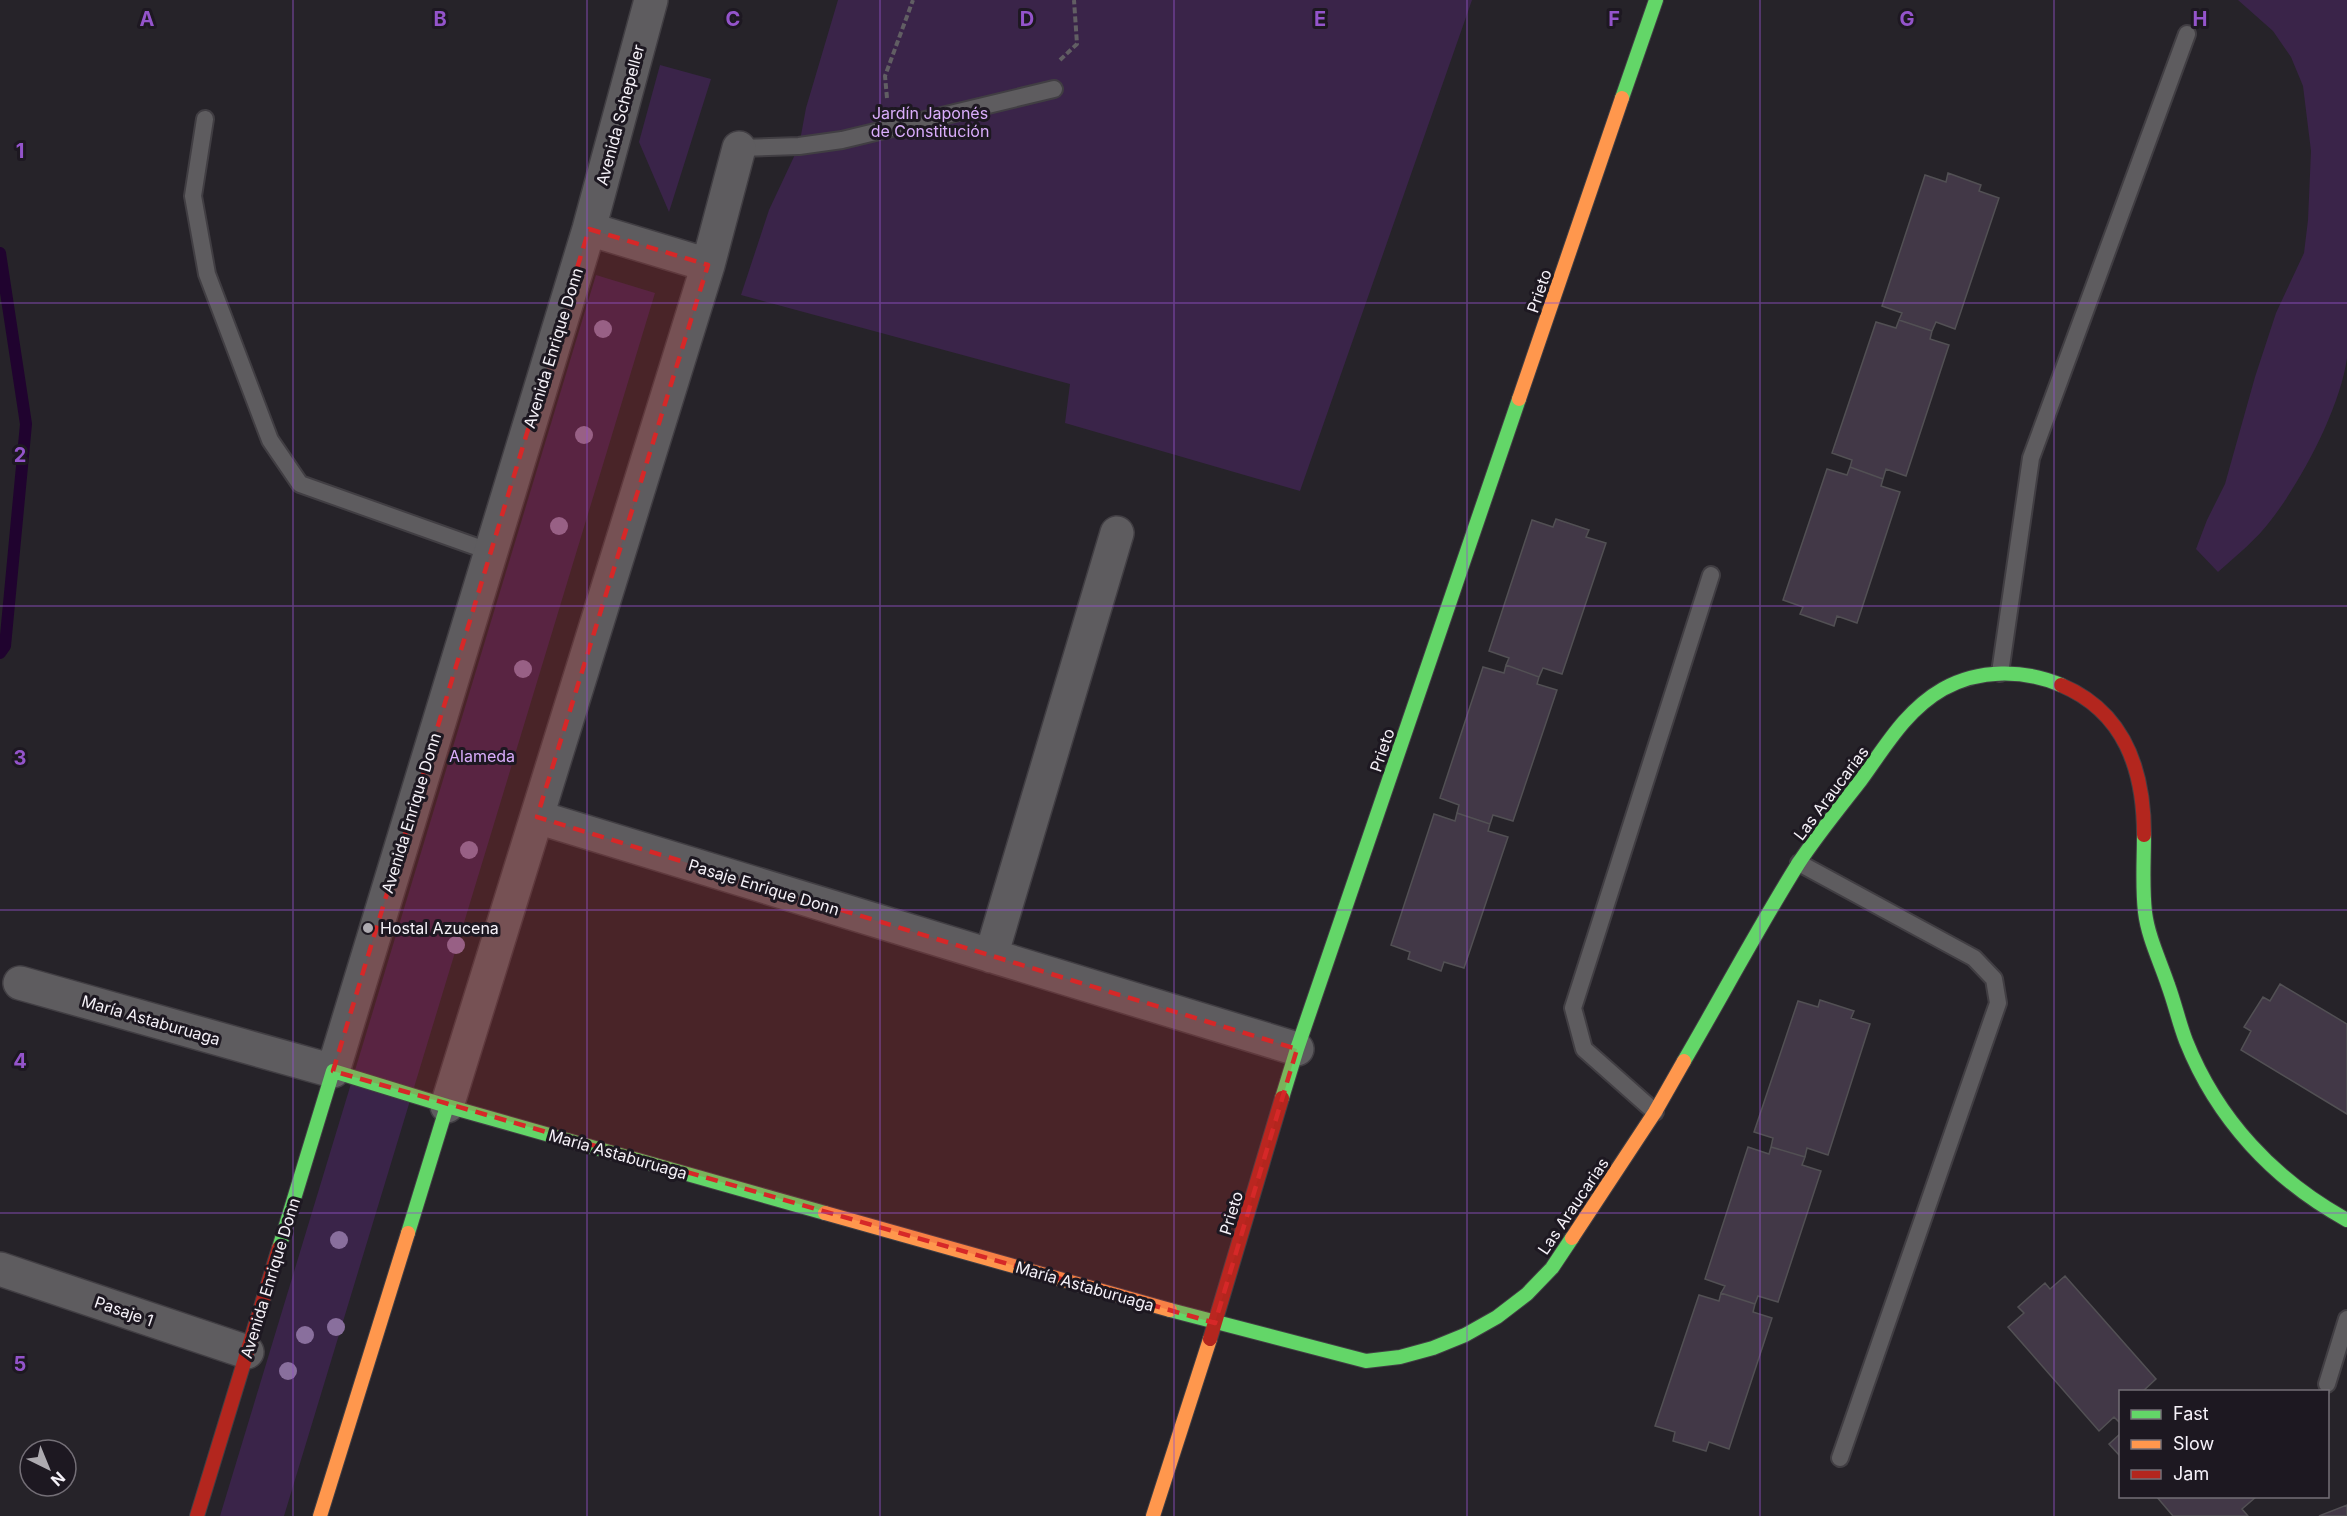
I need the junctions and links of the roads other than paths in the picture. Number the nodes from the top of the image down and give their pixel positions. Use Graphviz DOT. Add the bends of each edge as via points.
graph roads {
  1 [pos="651,0"];
  2 [pos="1656,0"];
  3 [pos="2187,34"];
  4 [pos="1054,89"];
  5 [pos="205,119"];
  6 [pos="739,148"];
  7 [pos="589,229"];
  8 [pos="708,265"];
  9 [pos="1117,533"];
  10 [pos="491,552"];
  11 [pos="1711,575"];
  12 [pos="2000,673"];
  13 [pos="537,817"];
  14 [pos="1799,863"];
  15 [pos="991,956"];
  16 [pos="20,983"];
  17 [pos="1297,1050"];
  18 [pos="333,1071"];
  19 [pos="447,1106"];
  20 [pos="1656,1112"];
  21 [pos="2347,1220"];
  22 [pos="0,1269"];
  23 [pos="2347,1318"];
  24 [pos="1215,1323"];
  25 [pos="247,1352"];
  26 [pos="2327,1384"];
  27 [pos="1840,1458"];
  28 [pos="197,1516"];
  29 [pos="320,1516"];
  30 [pos="1153,1516"];
  1 -- 7 [label="street, Avenida Schepeller"];
  2 -- 17 [label="street, Prieto"];
  3 -- 12 [label="lane" via="2031,458"];
  4 -- 6 [label="lane" via="842,140"];
  5 -- 10 [label="lane" via="193,196 207,274 270,440 300,484"];
  6 -- 8 [label="street"];
  7 -- 8 [label="street"];
  7 -- 10 [label="street, Avenida Enrique Donn"];
  8 -- 13 [label="street"];
  9 -- 15 [label="street"];
  10 -- 18 [label="street, Avenida Enrique Donn"];
  11 -- 20 [label="lane" via="1573,1008 1584,1049"];
  12 -- 14 [label="street, Las Araucarias" via="1972,677 1946,687 1923,703 1903,722"];
  12 -- 21 [label="street, Las Araucarias" via="2026,673 2075,691 2096,706 2123,738 2138,769 2143,794 2145,914 2189,1049 2209,1089 2263,1159 2296,1189"];
  13 -- 15 [label="street, Pasaje Enrique Donn"];
  13 -- 19 [label="street"];
  14 -- 20 [label="street, Las Araucarias"];
  14 -- 27 [label="lane" via="1974,958 1994,979 1998,1003"];
  15 -- 17 [label="street, Pasaje Enrique Donn"];
  16 -- 18 [label="street, María Astaburuaga"];
  17 -- 24 [label="street, Prieto"];
  18 -- 19 [label="street, María Astaburuaga"];
  18 -- 25 [label="street, Avenida Enrique Donn"];
  19 -- 24 [label="street, María Astaburuaga"];
  19 -- 29 [label="street"];
  20 -- 24 [label="street, Las Araucarias" via="1552,1268 1527,1294 1465,1335 1400,1357 1366,1361"];
  22 -- 25 [label="street, Pasaje 1"];
  23 -- 26 [label="lane"];
  24 -- 30 [label="street, Prieto"];
  25 -- 28 [label="street, Avenida Enrique Donn"];
}
